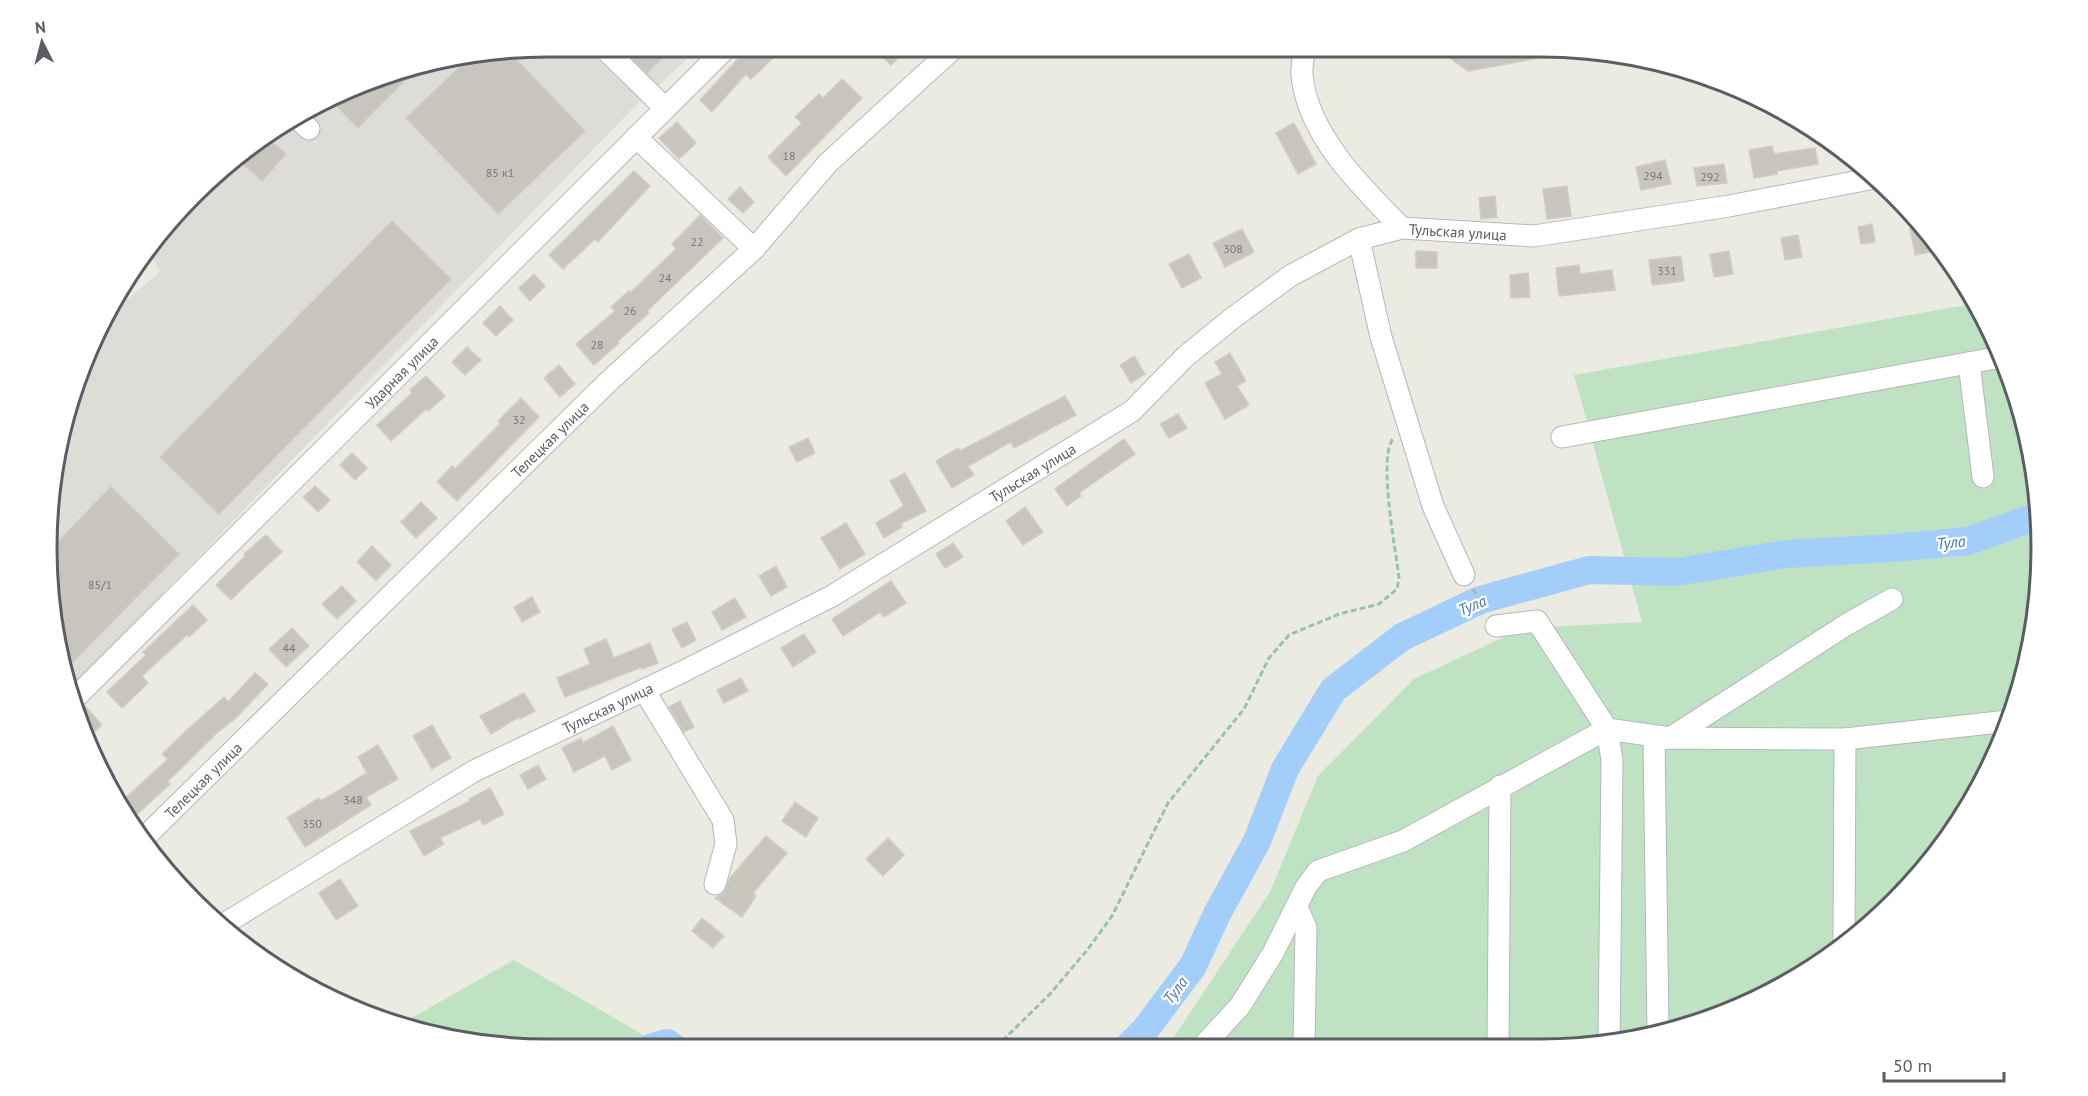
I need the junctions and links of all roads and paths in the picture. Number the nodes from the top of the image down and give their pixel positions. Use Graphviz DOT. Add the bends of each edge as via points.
graph roads {
  1 [pos="614,57"];
  2 [pos="717,57"];
  3 [pos="944,57"];
  4 [pos="1303,57"];
  5 [pos="665,108"];
  6 [pos="636,137"];
  7 [pos="1865,180"];
  8 [pos="1402,228"];
  9 [pos="1359,239"];
  10 [pos="754,249"];
  11 [pos="1993,358"];
  12 [pos="1969,363"];
  13 [pos="1407,422"];
  14 [pos="1562,437"];
  15 [pos="1983,477"];
  16 [pos="1464,575"];
  17 [pos="1892,599"];
  18 [pos="1496,626"];
  19 [pos="644,690"];
  20 [pos="79,694"];
  21 [pos="1999,722"];
  22 [pos="1606,729"];
  23 [pos="1670,738"];
  24 [pos="1845,739"];
  25 [pos="1500,786"];
  26 [pos="149,833"];
  27 [pos="715,884"];
  28 [pos="1297,907"];
  29 [pos="229,921"];
  30 [pos="1844,934"];
  31 [pos="1658,1024"];
  32 [pos="1609,1034"];
  33 [pos="1004,1039"];
  34 [pos="1209,1039"];
  35 [pos="1304,1039"];
  36 [pos="1498,1039"];
  1 -- 5 [label="street"];
  2 -- 5 [label="street, Ударная улица"];
  3 -- 10 [label="street, Телецкая улица" via="828,164"];
  4 -- 8 [label="street" via="1301,73 1306,100 1316,123 1343,164"];
  5 -- 6 [label="street, Ударная улица"];
  6 -- 10 [label="street"];
  6 -- 20 [label="street, Ударная улица"];
  7 -- 8 [label="street, Тульская улица" via="1729,207 1534,236"];
  8 -- 9 [label="street, Тульская улица"];
  9 -- 13 [label="street" via="1381,337"];
  9 -- 19 [label="street, Тульская улица" via="1290,276 1234,317 1186,356 1132,411 832,596"];
  10 -- 26 [label="street, Телецкая улица" via="608,382"];
  11 -- 12 [label="street"];
  12 -- 14 [label="street"];
  12 -- 15 [label="street"];
  13 -- 16 [label="street" via="1433,506"];
  13 -- 33 [label="path" via="1389,442 1386,477 1399,578 1397,589 1379,604 1339,614 1289,635 1269,658 1244,709 1168,803 1112,916 1050,994"];
  16 -- 18 [label="path"];
  17 -- 23 [label="street"];
  18 -- 22 [label="street" via="1537,621"];
  19 -- 27 [label="street" via="723,820 726,844"];
  19 -- 29 [label="street, Тульская улица" via="474,771"];
  21 -- 24 [label="street"];
  22 -- 23 [label="street"];
  22 -- 25 [label="street"];
  22 -- 32 [label="street" via="1612,760"];
  23 -- 24 [label="street"];
  23 -- 31 [label="street" via="1654,738"];
  24 -- 30 [label="street"];
  25 -- 28 [label="street" via="1402,841 1318,871"];
  25 -- 36 [label="street"];
  28 -- 34 [label="street" via="1240,1006"];
  28 -- 35 [label="street" via="1306,928"];
}
